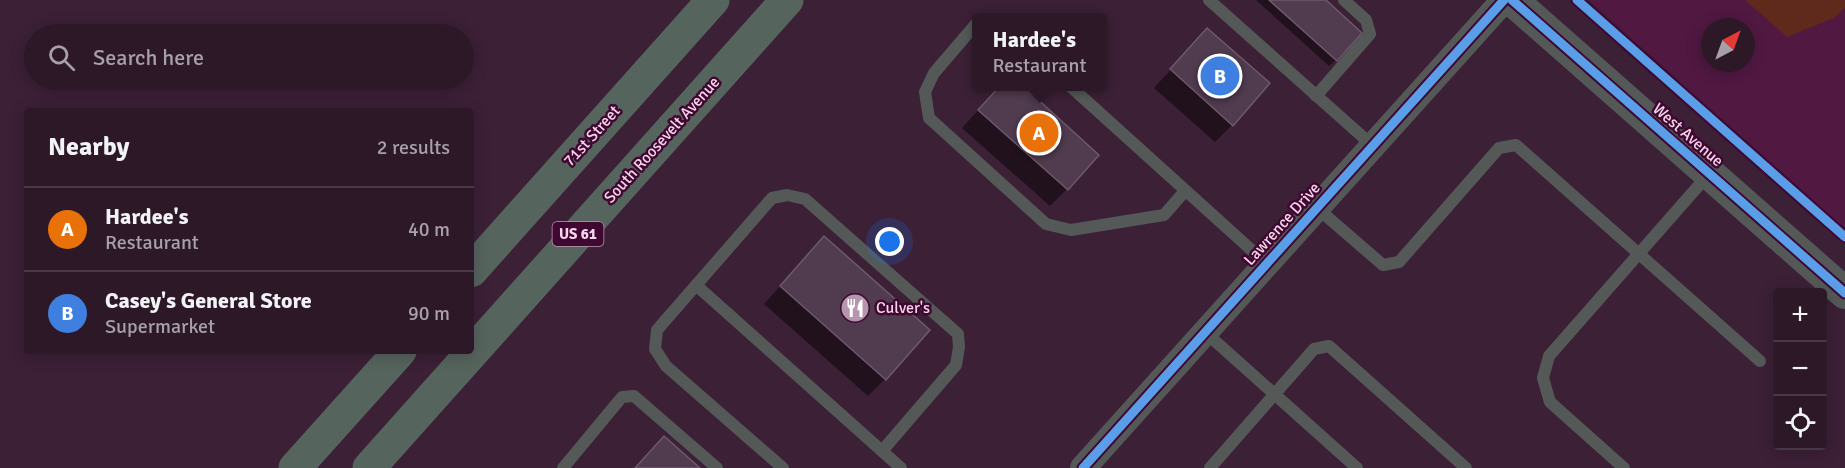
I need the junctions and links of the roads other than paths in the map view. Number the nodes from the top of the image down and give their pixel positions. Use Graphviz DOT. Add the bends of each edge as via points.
graph roads {
  1 [pos="713,0"];
  2 [pos="787,0"];
  3 [pos="1209,0"];
  4 [pos="1344,0"];
  5 [pos="1504,0"];
  6 [pos="1512,0"];
  7 [pos="972,29"];
  8 [pos="1074,91"];
  9 [pos="1316,96"];
  10 [pos="1373,146"];
  11 [pos="1709,174"];
  12 [pos="1185,191"];
  13 [pos="1317,208"];
  14 [pos="1639,254"];
  15 [pos="1266,264"];
  16 [pos="474,268"];
  17 [pos="697,286"];
  18 [pos="1845,293"];
  19 [pos="1205,333"];
  20 [pos="474,350"];
  21 [pos="397,354"];
  22 [pos="471,354"];
  23 [pos="1760,361"];
  24 [pos="1274,394"];
  25 [pos="882,451"];
  26 [pos="295,468"];
  27 [pos="369,468"];
  28 [pos="563,468"];
  29 [pos="717,468"];
  30 [pos="783,468"];
  31 [pos="901,468"];
  32 [pos="1083,468"];
  33 [pos="1210,468"];
  34 [pos="1357,468"];
  35 [pos="1466,468"];
  36 [pos="1624,468"];
  1 -- 16 [label="highway, 71st Street"];
  2 -- 20 [label="highway, South Roosevelt Avenue / US 61"];
  3 -- 9 [label="lane"];
  4 -- 9 [label="lane" via="1366,20 1370,34"];
  5 -- 10 [label="street, Lawrence Drive"];
  6 -- 11 [label="street, West Avenue"];
  7 -- 12 [label="lane" via="933,73 925,92 929,118 1046,224 1071,230 1164,215"];
  8 -- 12 [label="lane"];
  9 -- 10 [label="lane"];
  10 -- 13 [label="street, Lawrence Drive"];
  11 -- 14 [label="lane"];
  11 -- 18 [label="street, West Avenue"];
  12 -- 15 [label="lane"];
  13 -- 14 [label="lane" via="1383,265 1399,262 1499,148 1516,145"];
  13 -- 15 [label="street, Lawrence Drive"];
  14 -- 23 [label="lane"];
  14 -- 36 [label="lane" via="1550,357 1542,378 1550,402"];
  15 -- 19 [label="street, Lawrence Drive"];
  17 -- 25 [label="lane"];
  17 -- 25 [label="lane" via="772,198 788,195 805,199 958,334 956,365"];
  17 -- 30 [label="lane" via="657,330 655,349 666,366"];
  19 -- 24 [label="lane"];
  19 -- 32 [label="street, Lawrence Drive"];
  21 -- 26 [label="highway"];
  22 -- 27 [label="highway, South Roosevelt Avenue / US 61"];
  24 -- 33 [label="lane"];
  24 -- 34 [label="lane"];
  24 -- 35 [label="lane" via="1314,349 1329,346"];
  25 -- 31 [label="lane"];
  28 -- 29 [label="lane" via="622,397 634,396"];
}
